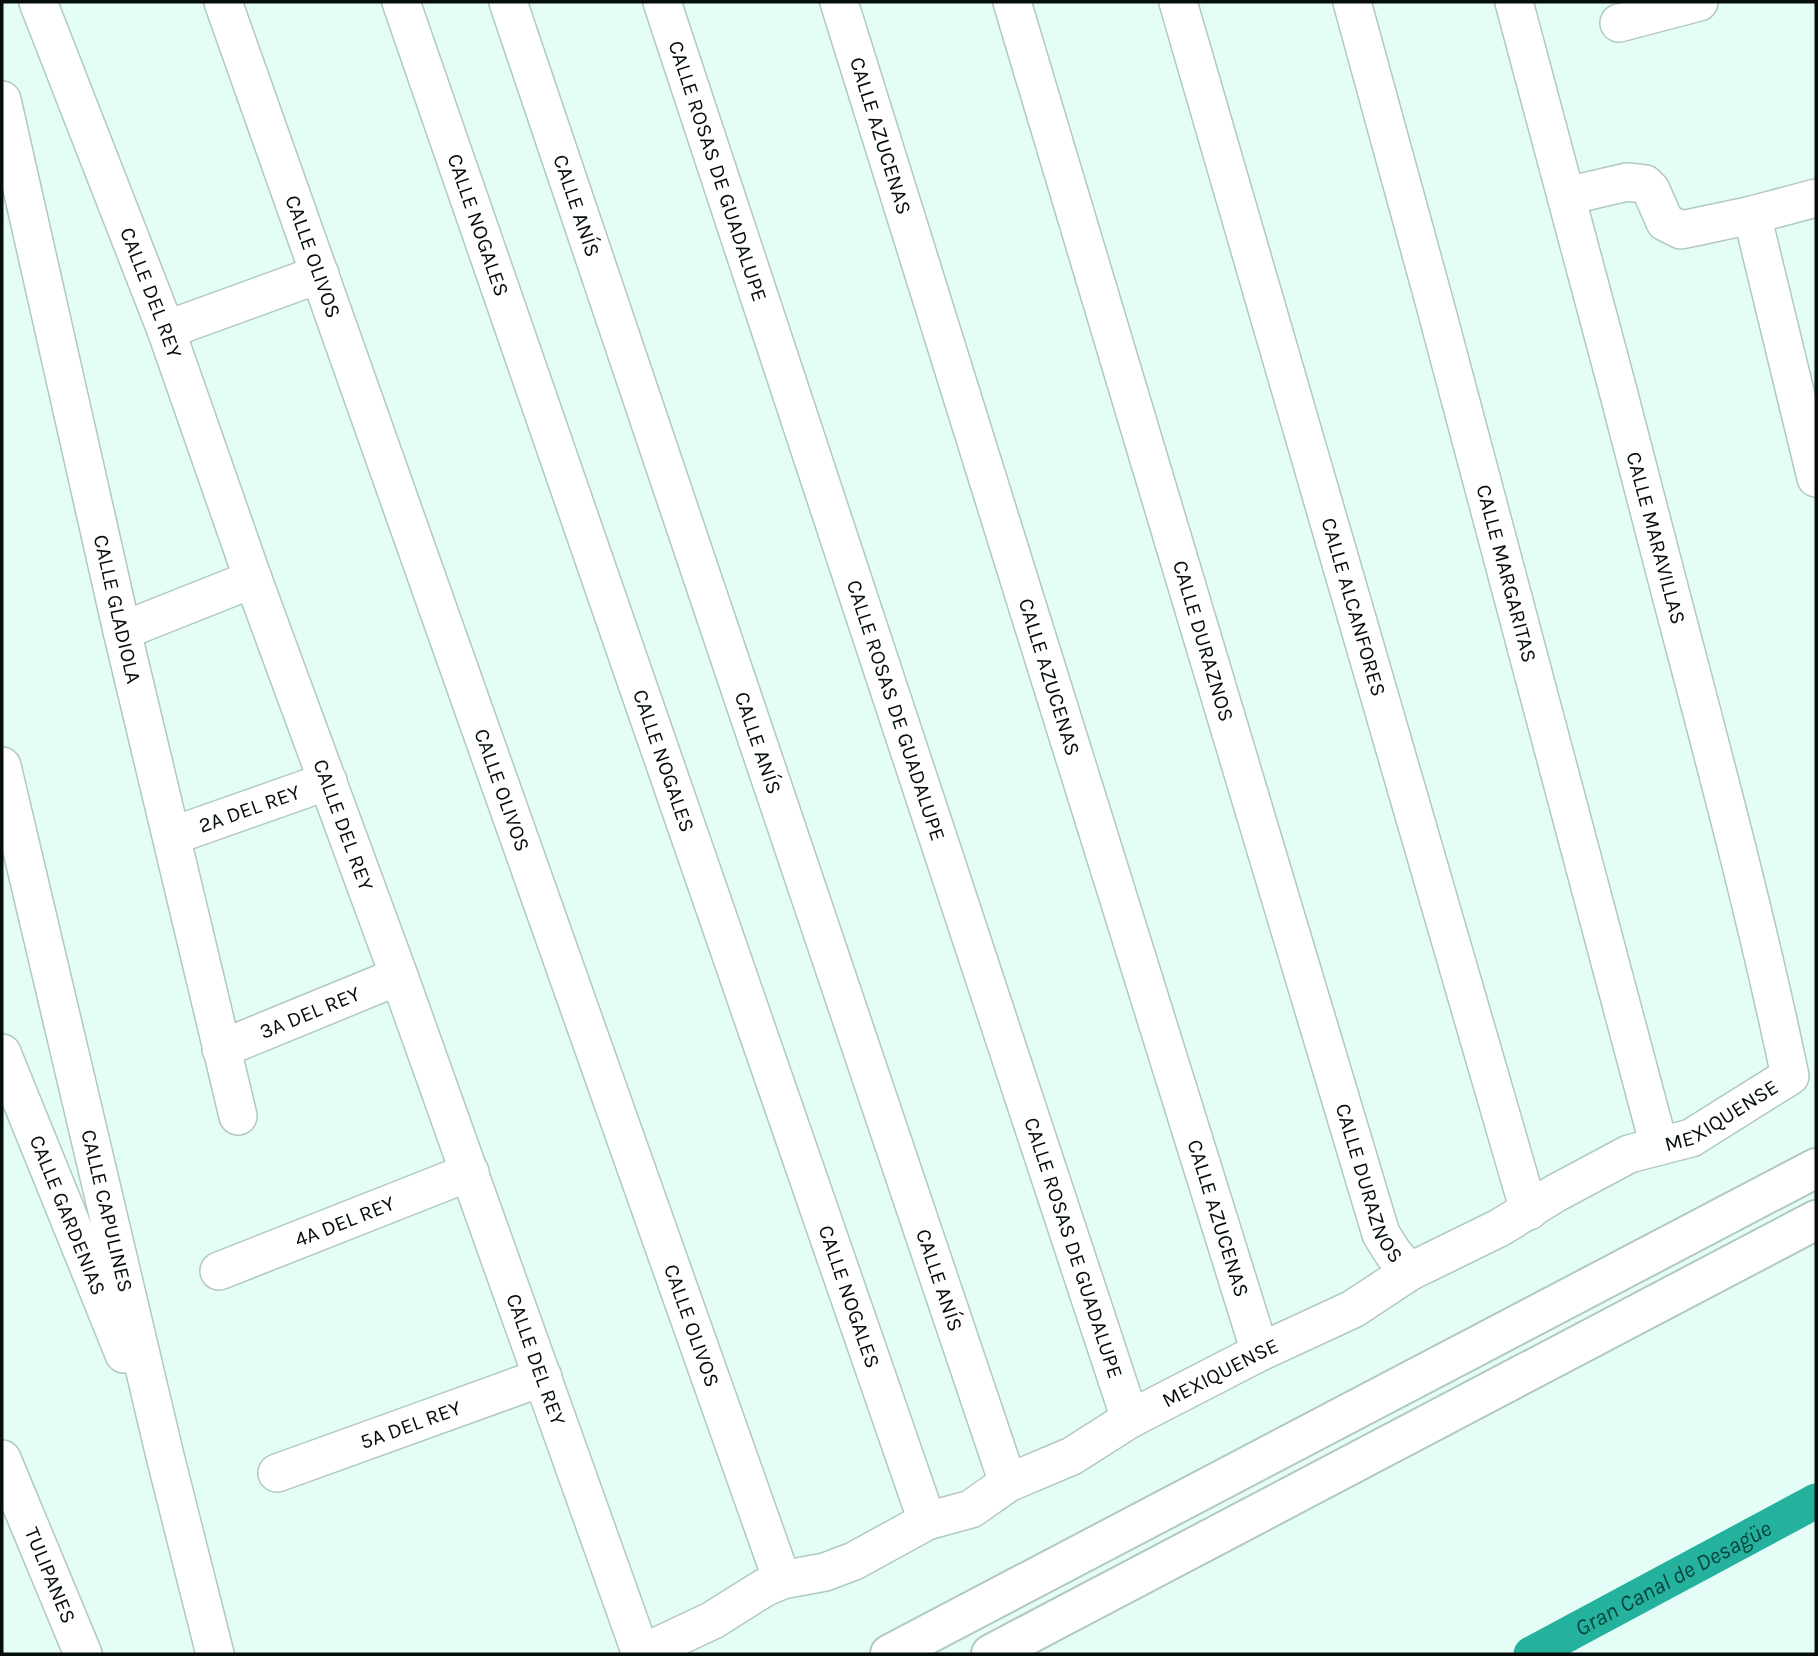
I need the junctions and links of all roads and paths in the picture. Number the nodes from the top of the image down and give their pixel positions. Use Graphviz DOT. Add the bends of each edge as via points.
graph roads {
  1 [pos="37,2"];
  2 [pos="223,2"];
  3 [pos="401,2"];
  4 [pos="508,2"];
  5 [pos="662,2"];
  6 [pos="839,2"];
  7 [pos="1012,2"];
  8 [pos="1178,2"];
  9 [pos="1352,2"];
  10 [pos="1514,2"];
  11 [pos="1699,2"];
  12 [pos="1619,23"];
  13 [pos="2,100"];
  14 [pos="1567,196"];
  15 [pos="1816,198"];
  16 [pos="1752,215"];
  17 [pos="320,274"];
  18 [pos="166,330"];
  19 [pos="1810,427"];
  20 [pos="1816,478"];
  21 [pos="253,579"];
  22 [pos="122,631"];
  23 [pos="2,766"];
  24 [pos="328,781"];
  25 [pos="172,836"];
  26 [pos="399,976"];
  27 [pos="221,1049"];
  28 [pos="2,1053"];
  29 [pos="1790,1076"];
  30 [pos="238,1116"];
  31 [pos="1659,1146"];
  32 [pos="1816,1168"];
  33 [pos="470,1172"];
  34 [pos="1529,1211"];
  35 [pos="1816,1220"];
  36 [pos="219,1271"];
  37 [pos="1409,1272"];
  38 [pos="1260,1352"];
  39 [pos="543,1377"];
  40 [pos="1129,1419"];
  41 [pos="165,1457"];
  42 [pos="2,1459"];
  43 [pos="277,1473"];
  44 [pos="1008,1483"];
  45 [pos="927,1521"];
  46 [pos="782,1580"];
  47 [pos="83,1654"];
  48 [pos="215,1654"];
  49 [pos="641,1654"];
  50 [pos="890,1654"];
  51 [pos="990,1654"];
  1 -- 18 [label="street, CALLE DEL REY"];
  2 -- 17 [label="street, CALLE OLIVOS"];
  3 -- 45 [label="street, CALLE NOGALES"];
  4 -- 44 [label="street, CALLE ANÍS"];
  5 -- 40 [label="street, CALLE ROSAS DE GUADALUPE"];
  6 -- 38 [label="street, CALLE AZUCENAS"];
  7 -- 37 [label="street, CALLE DURAZNOS" via="1381,1234"];
  8 -- 34 [label="street, CALLE ALCANFORES"];
  9 -- 31 [label="street, CALLE MARGARITAS"];
  10 -- 14 [label="street, CALLE MARAVILLAS"];
  11 -- 12 [label="street"];
  13 -- 22 [label="street, CALLE GLADIOLA"];
  14 -- 16 [label="street" via="1627,182 1644,184 1665,222 1681,230"];
  14 -- 29 [label="street, CALLE MARAVILLAS" via="1731,825"];
  15 -- 16 [label="street"];
  16 -- 19 [label="street"];
  17 -- 18 [label="street"];
  17 -- 46 [label="street, CALLE OLIVOS"];
  18 -- 21 [label="street, CALLE DEL REY"];
  19 -- 20 [label="street"];
  21 -- 22 [label="street"];
  21 -- 24 [label="street, CALLE DEL REY"];
  22 -- 25 [label="street, CALLE GLADIOLA"];
  23 -- 41 [label="street, CALLE CAPULINES"];
  24 -- 25 [label="street, 2A DEL REY"];
  24 -- 26 [label="street, CALLE DEL REY"];
  25 -- 27 [label="street, CALLE GLADIOLA"];
  26 -- 27 [label="street, 3A DEL REY"];
  26 -- 33 [label="street, CALLE DEL REY"];
  27 -- 30 [label="street, CALLE GLADIOLA"];
  28 -- 41 [label="street, CALLE GARDENIAS"];
  29 -- 31 [label="street, MEXIQUENSE" via="1691,1138"];
  31 -- 34 [label="street, MEXIQUENSE" via="1629,1154"];
  32 -- 50 [label="highway"];
  33 -- 36 [label="street, 4A DEL REY"];
  33 -- 39 [label="street, CALLE DEL REY"];
  34 -- 37 [label="street, MEXIQUENSE"];
  35 -- 51 [label="highway"];
  37 -- 38 [label="street, MEXIQUENSE" via="1353,1309"];
  38 -- 40 [label="street, MEXIQUENSE"];
  39 -- 43 [label="street, 5A DEL REY"];
  39 -- 49 [label="street, CALLE DEL REY"];
  40 -- 44 [label="street, MEXIQUENSE" via="1072,1456"];
  41 -- 48 [label="street, CALLE CAPULINES"];
  42 -- 47 [label="street, TULIPANES"];
  44 -- 45 [label="street, MEXIQUENSE" via="971,1509"];
  45 -- 46 [label="street, MEXIQUENSE" via="854,1561"];
  46 -- 49 [label="street, MEXIQUENSE"];
}
